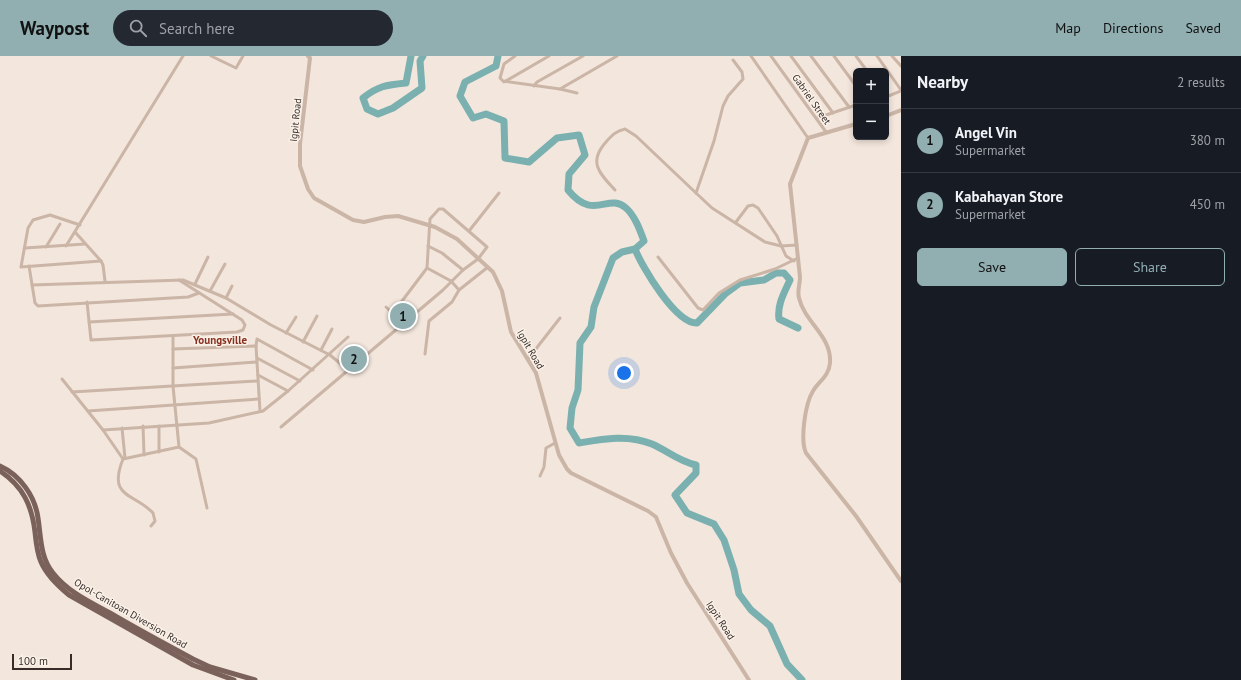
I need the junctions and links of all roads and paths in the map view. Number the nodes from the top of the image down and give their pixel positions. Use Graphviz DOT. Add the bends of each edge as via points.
graph roads {
  1 [pos="183,56"];
  2 [pos="210,56"];
  3 [pos="243,56"];
  4 [pos="308,56"];
  5 [pos="514,56"];
  6 [pos="549,56"];
  7 [pos="583,56"];
  8 [pos="617,56"];
  9 [pos="751,56"];
  10 [pos="771,56"];
  11 [pos="791,56"];
  12 [pos="811,56"];
  13 [pos="834,56"];
  14 [pos="856,56"];
  15 [pos="877,56"];
  16 [pos="892,56"];
  17 [pos="734,60"];
  18 [pos="901,66"];
  19 [pos="865,68"];
  20 [pos="503,82"];
  21 [pos="853,82"];
  22 [pos="534,86"];
  23 [pos="560,89"];
  24 [pos="901,91"];
  25 [pos="577,93"];
  26 [pos="889,96"];
  27 [pos="853,106"];
  28 [pos="849,107"];
  29 [pos="901,110"];
  30 [pos="833,113"];
  31 [pos="889,115"];
  32 [pos="817,118"];
  33 [pos="853,125"];
  34 [pos="826,132"];
  35 [pos="808,138"];
  36 [pos="615,190"];
  37 [pos="499,193"];
  38 [pos="696,193"];
  39 [pos="736,222"];
  40 [pos="60,224"];
  41 [pos="80,225"];
  42 [pos="429,225"];
  43 [pos="469,231"];
  44 [pos="75,232"];
  45 [pos="85,244"];
  46 [pos="797,245"];
  47 [pos="66,246"];
  48 [pos="428,246"];
  49 [pos="781,246"];
  50 [pos="46,247"];
  51 [pos="25,248"];
  52 [pos="208,257"];
  53 [pos="658,257"];
  54 [pos="798,258"];
  55 [pos="478,259"];
  56 [pos="101,261"];
  57 [pos="794,261"];
  58 [pos="225,264"];
  59 [pos="29,266"];
  60 [pos="488,266"];
  61 [pos="427,268"];
  62 [pos="463,270"];
  63 [pos="177,279"];
  64 [pos="105,281"];
  65 [pos="451,281"];
  66 [pos="195,284"];
  67 [pos="32,285"];
  68 [pos="232,286"];
  69 [pos="459,290"];
  70 [pos="210,291"];
  71 [pos="199,293"];
  72 [pos="226,298"];
  73 [pos="87,302"];
  74 [pos="386,307"];
  75 [pos="393,313"];
  76 [pos="233,314"];
  77 [pos="317,316"];
  78 [pos="296,317"];
  79 [pos="560,318"];
  80 [pos="89,322"];
  81 [pos="403,323"];
  82 [pos="332,329"];
  83 [pos="286,333"];
  84 [pos="173,336"];
  85 [pos="348,337"];
  86 [pos="303,342"];
  87 [pos="256,346"];
  88 [pos="173,349"];
  89 [pos="320,350"];
  90 [pos="355,351"];
  91 [pos="425,354"];
  92 [pos="330,355"];
  93 [pos="257,358"];
  94 [pos="362,358"];
  95 [pos="528,359"];
  96 [pos="257,362"];
  97 [pos="173,368"];
  98 [pos="313,370"];
  99 [pos="348,370"];
  100 [pos="258,375"];
  101 [pos="62,379"];
  102 [pos="300,380"];
  103 [pos="258,381"];
  104 [pos="173,386"];
  105 [pos="288,391"];
  106 [pos="72,392"];
  107 [pos="259,399"];
  108 [pos="175,406"];
  109 [pos="88,410"];
  110 [pos="260,411"];
  111 [pos="177,424"];
  112 [pos="143,426"];
  113 [pos="159,426"];
  114 [pos="281,427"];
  115 [pos="122,428"];
  116 [pos="104,430"];
  117 [pos="556,443"];
  118 [pos="179,448"];
  119 [pos="159,452"];
  120 [pos="144,455"];
  121 [pos="124,459"];
  122 [pos="0,466"];
  123 [pos="0,471"];
  124 [pos="540,476"];
  125 [pos="207,508"];
  126 [pos="151,526"];
  127 [pos="901,581"];
  128 [pos="234,680"];
  129 [pos="254,680"];
  130 [pos="749,680"];
  1 -- 41 [label="street"];
  2 -- 3 [label="street" via="236,68"];
  4 -- 42 [label="street, Igpit Road" via="310,58 300,166 314,198 359,222 398,216"];
  5 -- 20 [label="street" via="504,64 500,78"];
  6 -- 20 [label="street"];
  7 -- 22 [label="street"];
  8 -- 23 [label="street"];
  9 -- 35 [label="street"];
  10 -- 32 [label="street, Gabriel Street"];
  11 -- 30 [label="street"];
  12 -- 28 [label="street"];
  13 -- 21 [label="street"];
  14 -- 19 [label="street"];
  15 -- 24 [label="street"];
  16 -- 18 [label="street"];
  17 -- 38 [label="street" via="742,72 743,80 728,96 723,106"];
  20 -- 22 [label="street"];
  22 -- 23 [label="street"];
  23 -- 25 [label="street"];
  24 -- 26 [label="street"];
  27 -- 28 [label="street"];
  28 -- 30 [label="street"];
  29 -- 31 [label="street"];
  30 -- 32 [label="street"];
  32 -- 34 [label="street, Gabriel Street"];
  33 -- 34 [label="street"];
  34 -- 35 [label="street"];
  35 -- 46 [label="street" via="790,184"];
  36 -- 38 [label="street" via="600,174 596,156 614,133 625,129 636,136"];
  37 -- 43 [label="street"];
  38 -- 39 [label="street" via="712,208"];
  39 -- 49 [label="street" via="766,242"];
  39 -- 49 [label="street" via="748,206 753,205 763,214"];
  40 -- 50 [label="street"];
  41 -- 44 [label="street"];
  41 -- 51 [label="street" via="50,215 34,220 29,225"];
  42 -- 43 [label="street" via="431,217 442,209"];
  42 -- 48 [label="street"];
  42 -- 55 [label="street, Igpit Road" via="457,239"];
  43 -- 55 [label="street" via="487,246"];
  44 -- 45 [label="street"];
  44 -- 47 [label="street"];
  45 -- 47 [label="street"];
  45 -- 56 [label="street"];
  46 -- 49 [label="street"];
  46 -- 54 [label="street"];
  47 -- 50 [label="street"];
  48 -- 61 [label="street"];
  48 -- 62 [label="street" via="442,253"];
  49 -- 57 [label="street" via="786,256"];
  50 -- 51 [label="street"];
  51 -- 59 [label="street" via="20,265"];
  52 -- 66 [label="street"];
  53 -- 57 [label="street" via="698,308 703,310 718,293 740,280"];
  54 -- 57 [label="street"];
  54 -- 127 [label="street" via="799,300 826,341 830,357 829,370 810,398 802,438 804,448"];
  55 -- 60 [label="street, Igpit Road"];
  55 -- 62 [label="street"];
  56 -- 59 [label="street"];
  56 -- 64 [label="street"];
  58 -- 70 [label="street"];
  59 -- 67 [label="street"];
  60 -- 69 [label="street"];
  60 -- 95 [label="street, Igpit Road" via="502,291 511,332"];
  61 -- 65 [label="street"];
  61 -- 75 [label="street"];
  62 -- 65 [label="street"];
  63 -- 64 [label="street"];
  63 -- 66 [label="street"];
  63 -- 71 [label="street"];
  64 -- 67 [label="street"];
  65 -- 69 [label="street"];
  65 -- 81 [label="street"];
  66 -- 70 [label="street"];
  67 -- 73 [label="street" via="35,303 38,306"];
  68 -- 72 [label="street"];
  69 -- 91 [label="street" via="452,302 429,321"];
  70 -- 72 [label="street"];
  71 -- 73 [label="street" via="188,297"];
  71 -- 76 [label="street"];
  72 -- 83 [label="street"];
  73 -- 80 [label="street"];
  74 -- 75 [label="street"];
  75 -- 81 [label="street"];
  76 -- 80 [label="street"];
  76 -- 84 [label="street" via="244,322 245,328 242,331"];
  77 -- 86 [label="street"];
  78 -- 83 [label="street"];
  79 -- 95 [label="street"];
  80 -- 84 [label="street" via="90,340"];
  81 -- 94 [label="street"];
  82 -- 89 [label="street"];
  83 -- 86 [label="street"];
  84 -- 88 [label="street"];
  85 -- 92 [label="street"];
  86 -- 89 [label="street"];
  87 -- 88 [label="street"];
  87 -- 93 [label="street"];
  87 -- 98 [label="street" via="258,339"];
  88 -- 97 [label="street"];
  89 -- 92 [label="street"];
  90 -- 94 [label="street"];
  92 -- 98 [label="street"];
  92 -- 99 [label="street"];
  93 -- 96 [label="street"];
  93 -- 102 [label="street"];
  94 -- 99 [label="street"];
  95 -- 117 [label="street, Igpit Road" via="539,382"];
  96 -- 97 [label="street"];
  96 -- 100 [label="street"];
  97 -- 104 [label="street"];
  98 -- 102 [label="street"];
  99 -- 114 [label="street"];
  100 -- 103 [label="street"];
  100 -- 105 [label="street"];
  101 -- 106 [label="street"];
  102 -- 105 [label="street"];
  103 -- 104 [label="street"];
  103 -- 107 [label="street"];
  104 -- 106 [label="street"];
  104 -- 108 [label="street"];
  105 -- 110 [label="street"];
  106 -- 109 [label="street"];
  107 -- 108 [label="street"];
  107 -- 110 [label="street"];
  108 -- 109 [label="street"];
  108 -- 111 [label="street"];
  109 -- 116 [label="street"];
  110 -- 111 [label="street" via="215,422"];
  111 -- 113 [label="street"];
  111 -- 118 [label="street"];
  112 -- 113 [label="street"];
  112 -- 115 [label="street"];
  112 -- 120 [label="street"];
  113 -- 119 [label="street"];
  115 -- 116 [label="street"];
  115 -- 121 [label="street"];
  116 -- 121 [label="street"];
  117 -- 124 [label="street" via="546,448 544,467"];
  117 -- 130 [label="street, Igpit Road" via="561,461 567,469 648,511 656,518 687,583"];
  118 -- 119 [label="street"];
  118 -- 125 [label="street" via="196,459"];
  119 -- 120 [label="street"];
  120 -- 121 [label="street"];
  121 -- 126 [label="street" via="118,474 121,488 127,496 153,513 155,521"];
  122 -- 129 [label="main road, Opol-Canitoan Diversion Road" via="12,472 27,489 38,517 46,562 52,572 72,591 193,659 210,667"];
  123 -- 128 [label="main road, Opol-Canitoan Diversion Road" via="26,496 34,518 36,545 41,562 56,584 69,595 180,658 209,672"];
}
